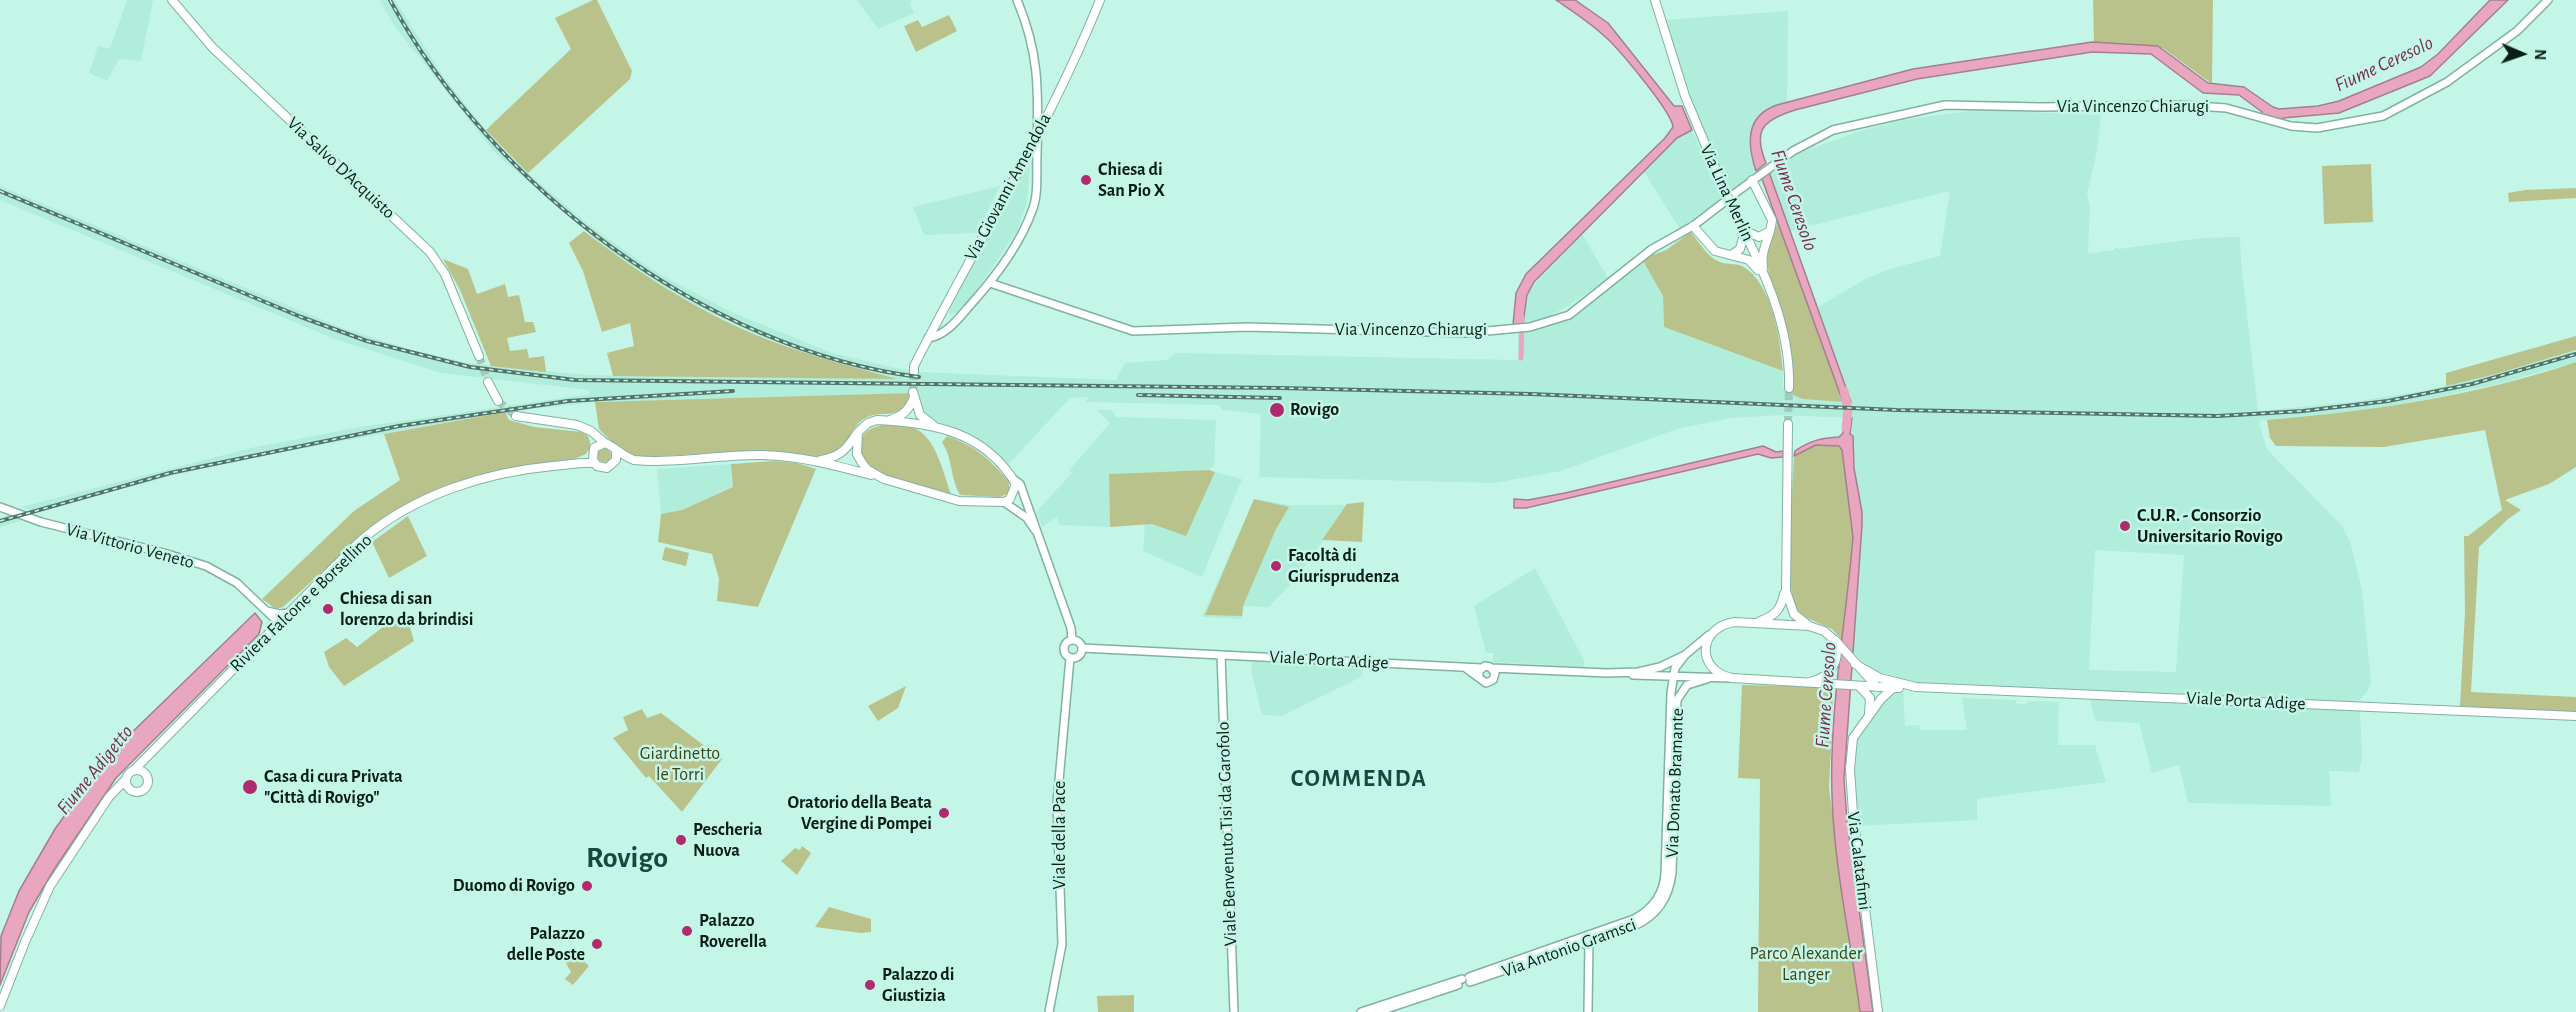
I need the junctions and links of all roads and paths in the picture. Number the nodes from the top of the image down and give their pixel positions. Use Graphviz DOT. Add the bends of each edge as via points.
graph roads {
  1 [pos="172,0"];
  2 [pos="1017,0"];
  3 [pos="1100,0"];
  4 [pos="1655,0"];
  5 [pos="2548,0"];
  6 [pos="1038,134"];
  7 [pos="1752,180"];
  8 [pos="1734,194"];
  9 [pos="1723,203"];
  10 [pos="1694,226"];
  11 [pos="1744,229"];
  12 [pos="1769,232"];
  13 [pos="1730,256"];
  14 [pos="1766,280"];
  15 [pos="990,283"];
  16 [pos="928,338"];
  17 [pos="479,356"];
  18 [pos="914,372"];
  19 [pos="488,381"];
  20 [pos="1789,388"];
  21 [pos="498,401"];
  22 [pos="516,416"];
  23 [pos="889,421"];
  24 [pos="1788,424"];
  25 [pos="936,426"];
  26 [pos="583,427"];
  27 [pos="858,432"];
  28 [pos="605,443"];
  29 [pos="593,451"];
  30 [pos="616,451"];
  31 [pos="634,460"];
  32 [pos="820,461"];
  33 [pos="579,463"];
  34 [pos="594,463"];
  35 [pos="614,463"];
  36 [pos="1011,477"];
  37 [pos="884,479"];
  38 [pos="1004,502"];
  39 [pos="0,507"];
  40 [pos="1037,532"];
  41 [pos="1785,583"];
  42 [pos="267,611"];
  43 [pos="289,613"];
  44 [pos="1756,622"];
  45 [pos="279,623"];
  46 [pos="1809,626"];
  47 [pos="270,632"];
  48 [pos="1711,634"];
  49 [pos="1072,639"];
  50 [pos="1835,640"];
  51 [pos="1082,648"];
  52 [pos="1221,655"];
  53 [pos="1685,655"];
  54 [pos="1070,658"];
  55 [pos="1855,664"];
  56 [pos="1462,666"];
  57 [pos="1481,668"];
  58 [pos="1492,668"];
  59 [pos="1512,669"];
  60 [pos="1616,673"];
  61 [pos="1479,677"];
  62 [pos="1663,677"];
  63 [pos="1673,677"];
  64 [pos="1494,678"];
  65 [pos="1732,678"];
  66 [pos="1707,679"];
  67 [pos="1810,682"];
  68 [pos="1858,686"];
  69 [pos="1876,686"];
  70 [pos="1894,687"];
  71 [pos="1916,687"];
  72 [pos="1671,693"];
  73 [pos="1881,699"];
  74 [pos="1869,715"];
  75 [pos="2576,716"];
  76 [pos="150,753"];
  77 [pos="133,771"];
  78 [pos="146,775"];
  79 [pos="126,779"];
  80 [pos="132,791"];
  81 [pos="109,797"];
  82 [pos="1669,871"];
  83 [pos="1589,939"];
  84 [pos="1466,981"];
  85 [pos="0,1006"];
  86 [pos="1049,1012"];
  87 [pos="1234,1012"];
  88 [pos="1361,1012"];
  89 [pos="1377,1012"];
  90 [pos="1588,1012"];
  91 [pos="1878,1012"];
  1 -- 17 [label="main road, Via Salvo D'Acquisto" via="212,47 436,260"];
  2 -- 6 [label="street" via="1036,60"];
  3 -- 6 [label="main road, Via Giovanni Amendola"];
  4 -- 11 [label="main road, Via Lina Merlin, bridge" via="1685,96"];
  5 -- 7 [label="street, Via Vincenzo Chiarugi" via="2517,31 2447,82 2383,116 2317,128 2291,126 2226,108 2184,105 1945,105 1833,130 1793,151"];
  6 -- 15 [label="street" via="1034,208 1017,243"];
  6 -- 16 [label="main road, Via Giovanni Amendola"];
  7 -- 8 [label="street, Via Vincenzo Chiarugi"];
  7 -- 12 [label="main road" via="1772,220"];
  9 -- 10 [label="street, Via Vincenzo Chiarugi"];
  10 -- 13 [label="main road" via="1715,251"];
  10 -- 15 [label="street, Via Vincenzo Chiarugi" via="1652,249 1569,315 1530,327 1466,333 1247,327 1133,331"];
  11 -- 12 [label="main road" via="1759,237"];
  11 -- 13 [label="main road" via="1740,249"];
  11 -- 14 [label="main road, Via Lina Merlin"];
  12 -- 14 [label="main road" via="1761,258"];
  13 -- 14 [label="main road" via="1749,261"];
  14 -- 20 [label="main road, Via Lina Merlin" via="1786,338"];
  15 -- 16 [label="street" via="954,323"];
  16 -- 18 [label="main road, Via Giovanni Amendola"];
  19 -- 21 [label="main road"];
  22 -- 26 [label="main road"];
  23 -- 25 [label="main road"];
  23 -- 25 [label="main road" via="903,416 914,394 920,415"];
  23 -- 27 [label="main road" via="868,423"];
  24 -- 41 [label="main road"];
  25 -- 36 [label="main road" via="980,444"];
  26 -- 28 [label="main road"];
  26 -- 29 [label="main road" via="591,437"];
  27 -- 32 [label="main road" via="844,452"];
  27 -- 37 [label="main road" via="857,454 868,470"];
  28 -- 29 [label="main road"];
  28 -- 30 [label="main road"];
  29 -- 33 [label="main road"];
  29 -- 34 [label="main road"];
  30 -- 31 [label="main road"];
  30 -- 35 [label="main road"];
  31 -- 32 [label="main road" via="761,455"];
  31 -- 35 [label="main road"];
  32 -- 37 [label="main road"];
  33 -- 34 [label="main road, Riviera Falcone e Borsellino"];
  33 -- 43 [label="main road, Riviera Falcone e Borsellino" via="479,479 423,501 365,537"];
  34 -- 35 [label="main road" via="604,468"];
  36 -- 38 [label="main road" via="1015,489 1011,499"];
  36 -- 40 [label="street" via="1020,484"];
  37 -- 38 [label="main road" via="959,501"];
  38 -- 40 [label="street" via="1027,518"];
  39 -- 42 [label="street, Via Vittorio Veneto" via="41,522 203,565 237,583"];
  40 -- 49 [label="street"];
  41 -- 44 [label="main road" via="1778,611"];
  41 -- 46 [label="main road" via="1790,608"];
  42 -- 43 [label="street"];
  42 -- 45 [label="street, Via Vittorio Veneto"];
  42 -- 47 [label="street"];
  43 -- 45 [label="main road, Riviera Falcone e Borsellino"];
  44 -- 46 [label="main road, Viale Porta Adige"];
  44 -- 48 [label="main road, Viale Porta Adige" via="1728,623"];
  45 -- 47 [label="main road, Riviera Falcone e Borsellino"];
  46 -- 50 [label="main road, Viale Porta Adige"];
  47 -- 76 [label="main road, Riviera Falcone e Borsellino"];
  48 -- 53 [label="street, Viale Porta Adige"];
  48 -- 65 [label="main road" via="1706,651 1710,665 1719,675"];
  49 -- 51 [label="street"];
  49 -- 54 [label="street" via="1063,648"];
  50 -- 55 [label="main road, Viale Porta Adige"];
  50 -- 67 [label="main road" via="1833,669"];
  51 -- 52 [label="street, Viale Porta Adige"];
  51 -- 54 [label="street" via="1078,656"];
  52 -- 56 [label="street, Viale Porta Adige"];
  52 -- 87 [label="street, Viale Benvenuto Tisi da Garofolo"];
  53 -- 60 [label="street, Viale Porta Adige" via="1651,669"];
  53 -- 63 [label="street"];
  54 -- 86 [label="street, Viale della Pace" via="1057,803 1062,944"];
  55 -- 69 [label="main road, Viale Porta Adige"];
  55 -- 71 [label="main road, Viale Porta Adige" via="1880,678"];
  56 -- 57 [label="street, Viale Porta Adige"];
  56 -- 61 [label="street"];
  57 -- 58 [label="street, Viale Porta Adige"];
  57 -- 61 [label="street"];
  58 -- 59 [label="street, Viale Porta Adige"];
  58 -- 64 [label="street"];
  59 -- 60 [label="street, Viale Porta Adige"];
  59 -- 64 [label="street, Viale Porta Adige"];
  60 -- 62 [label="street, Viale Porta Adige"];
  61 -- 64 [label="street" via="1486,683"];
  62 -- 63 [label="street, Viale Porta Adige"];
  62 -- 72 [label="street"];
  63 -- 66 [label="street, Viale Porta Adige"];
  63 -- 72 [label="street, Via Donato Bramante"];
  65 -- 66 [label="street, Viale Porta Adige"];
  65 -- 67 [label="main road, Viale Porta Adige"];
  66 -- 82 [label="street, Via Donato Bramante" via="1687,685 1677,700"];
  67 -- 68 [label="main road, Viale Porta Adige"];
  68 -- 69 [label="main road, Viale Porta Adige"];
  68 -- 74 [label="main road" via="1870,698"];
  69 -- 70 [label="main road, Viale Porta Adige"];
  69 -- 73 [label="main road"];
  70 -- 71 [label="main road, Viale Porta Adige"];
  70 -- 73 [label="main road, Via Calatafimi"];
  71 -- 75 [label="main road, Viale Porta Adige"];
  72 -- 82 [label="street, Via Donato Bramante"];
  73 -- 74 [label="main road, Via Calatafimi"];
  74 -- 91 [label="main road, Via Calatafimi" via="1853,738 1849,780"];
  76 -- 77 [label="main road, Riviera Falcone e Borsellino"];
  76 -- 78 [label="main road" via="144,766"];
  77 -- 78 [label="main road"];
  77 -- 79 [label="main road"];
  78 -- 80 [label="main road" via="145,788"];
  79 -- 80 [label="main road"];
  79 -- 81 [label="main road"];
  80 -- 81 [label="main road"];
  81 -- 85 [label="main road" via="50,886"];
  82 -- 83 [label="street, Via Antonio Gramsci" via="1659,896 1646,911"];
  83 -- 84 [label="street, Via Antonio Gramsci"];
  83 -- 90 [label="street"];
  84 -- 88 [label="street, Via Antonio Gramsci"];
  84 -- 89 [label="street, Via Antonio Gramsci"];
}
